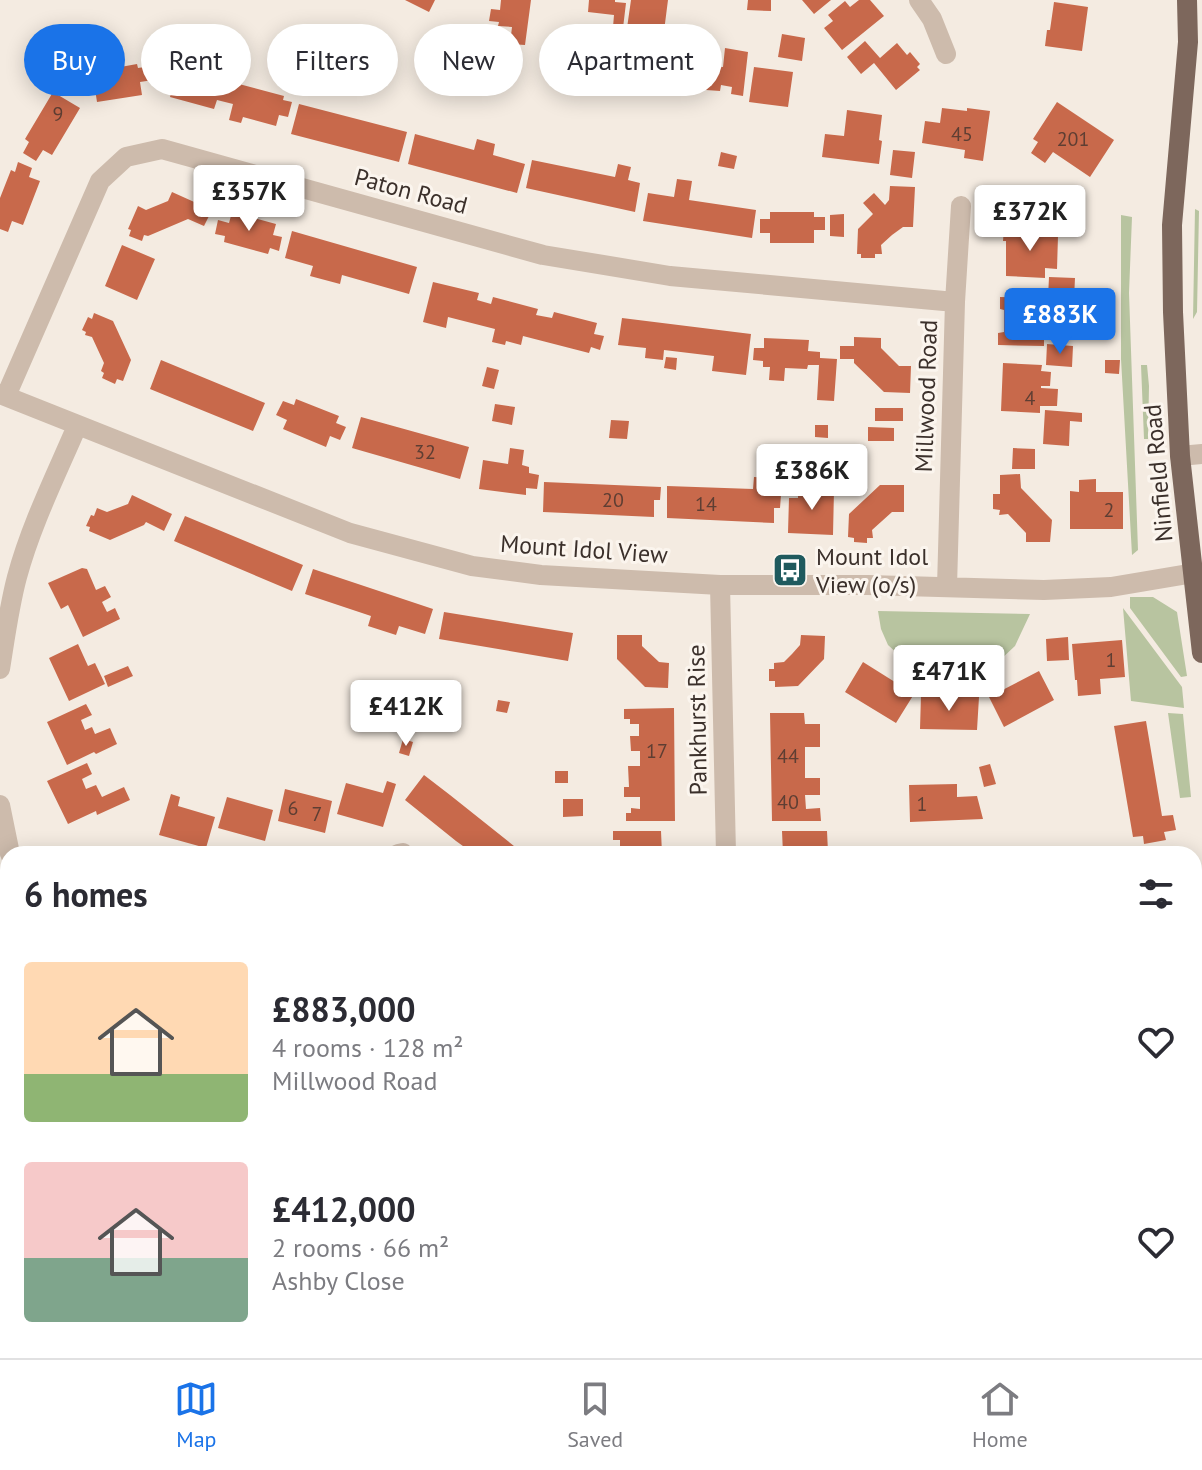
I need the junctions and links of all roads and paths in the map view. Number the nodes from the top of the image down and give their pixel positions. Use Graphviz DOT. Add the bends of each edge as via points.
graph roads {
  1 [pos="919,0"];
  2 [pos="1187,0"];
  3 [pos="946,54"];
  4 [pos="961,206"];
  5 [pos="955,302"];
  6 [pos="3,395"];
  7 [pos="77,426"];
  8 [pos="1202,454"];
  9 [pos="1180,456"];
  10 [pos="1194,573"];
  11 [pos="720,585"];
  12 [pos="947,587"];
  13 [pos="1202,653"];
  14 [pos="0,669"];
  15 [pos="0,805"];
  16 [pos="8,846"];
  17 [pos="726,846"];
  1 -- 3 [label="street"];
  2 -- 9 [label="main road, Ninfield Road" via="1172,225"];
  4 -- 5 [label="street, Millwood Road"];
  5 -- 6 [label="street, Paton Road" via="670,276 543,255 162,149 126,157 100,181"];
  5 -- 12 [label="street, Millwood Road"];
  6 -- 7 [label="street, Mount Idol View"];
  7 -- 11 [label="street, Mount Idol View" via="350,533 472,566"];
  7 -- 14 [label="street" via="17,577"];
  8 -- 9 [label="street"];
  9 -- 10 [label="main road, Ninfield Road"];
  10 -- 12 [label="street, Mount Idol View" via="1097,587"];
  10 -- 13 [label="main road, Ninfield Road"];
  11 -- 12 [label="street, Mount Idol View"];
  11 -- 17 [label="street, Pankhurst Rise"];
  15 -- 16 [label="street"];
}
